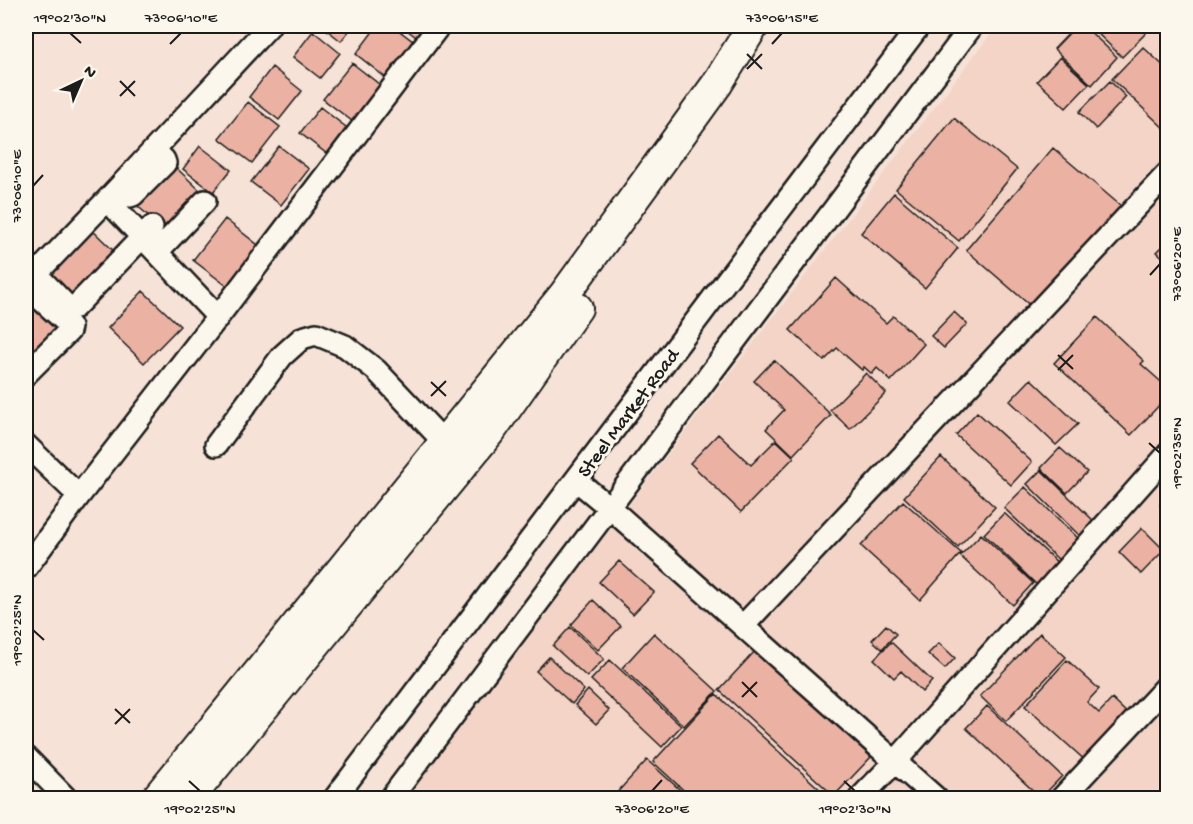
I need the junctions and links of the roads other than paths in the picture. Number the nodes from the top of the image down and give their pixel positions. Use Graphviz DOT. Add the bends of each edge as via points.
graph roads {
  1 [pos="269,26"];
  2 [pos="439,26"];
  3 [pos="753,26"];
  4 [pos="775,26"];
  5 [pos="919,26"];
  6 [pos="972,26"];
  7 [pos="1167,173"];
  8 [pos="114,193"];
  9 [pos="205,201"];
  10 [pos="148,231"];
  11 [pos="26,286"];
  12 [pos="218,317"];
  13 [pos="26,374"];
  14 [pos="444,443"];
  15 [pos="216,445"];
  16 [pos="26,446"];
  17 [pos="1167,454"];
  18 [pos="576,480"];
  19 [pos="79,496"];
  20 [pos="610,508"];
  21 [pos="26,568"];
  22 [pos="743,626"];
  23 [pos="1167,685"];
  24 [pos="26,757"];
  25 [pos="895,762"];
  26 [pos="66,798"];
  27 [pos="158,798"];
  28 [pos="189,798"];
  29 [pos="335,798"];
  30 [pos="391,798"];
  31 [pos="860,798"];
  32 [pos="936,798"];
  33 [pos="1062,798"];
  1 -- 8 [label="street" via="154,150 145,171"];
  2 -- 12 [label="street"];
  3 -- 14 [label="highway" via="717,84 564,296"];
  4 -- 28 [label="highway" via="491,430"];
  5 -- 18 [label="street, Steel Market Road"];
  6 -- 20 [label="street"];
  7 -- 22 [label="street"];
  8 -- 10 [label="street"];
  8 -- 10 [label="street" via="38,272 39,277 66,305 75,307"];
  9 -- 10 [label="street"];
  10 -- 12 [label="street"];
  11 -- 13 [label="street" via="70,327"];
  12 -- 19 [label="street"];
  14 -- 15 [label="street" via="376,370 345,346 316,334 302,338 282,356"];
  14 -- 27 [label="highway"];
  16 -- 19 [label="street"];
  17 -- 25 [label="street"];
  18 -- 20 [label="street"];
  18 -- 29 [label="street, Steel Market Road"];
  19 -- 21 [label="street"];
  20 -- 22 [label="street"];
  20 -- 30 [label="street"];
  22 -- 25 [label="street"];
  23 -- 33 [label="street"];
  24 -- 26 [label="street"];
  25 -- 31 [label="street"];
  25 -- 32 [label="street"];
}
